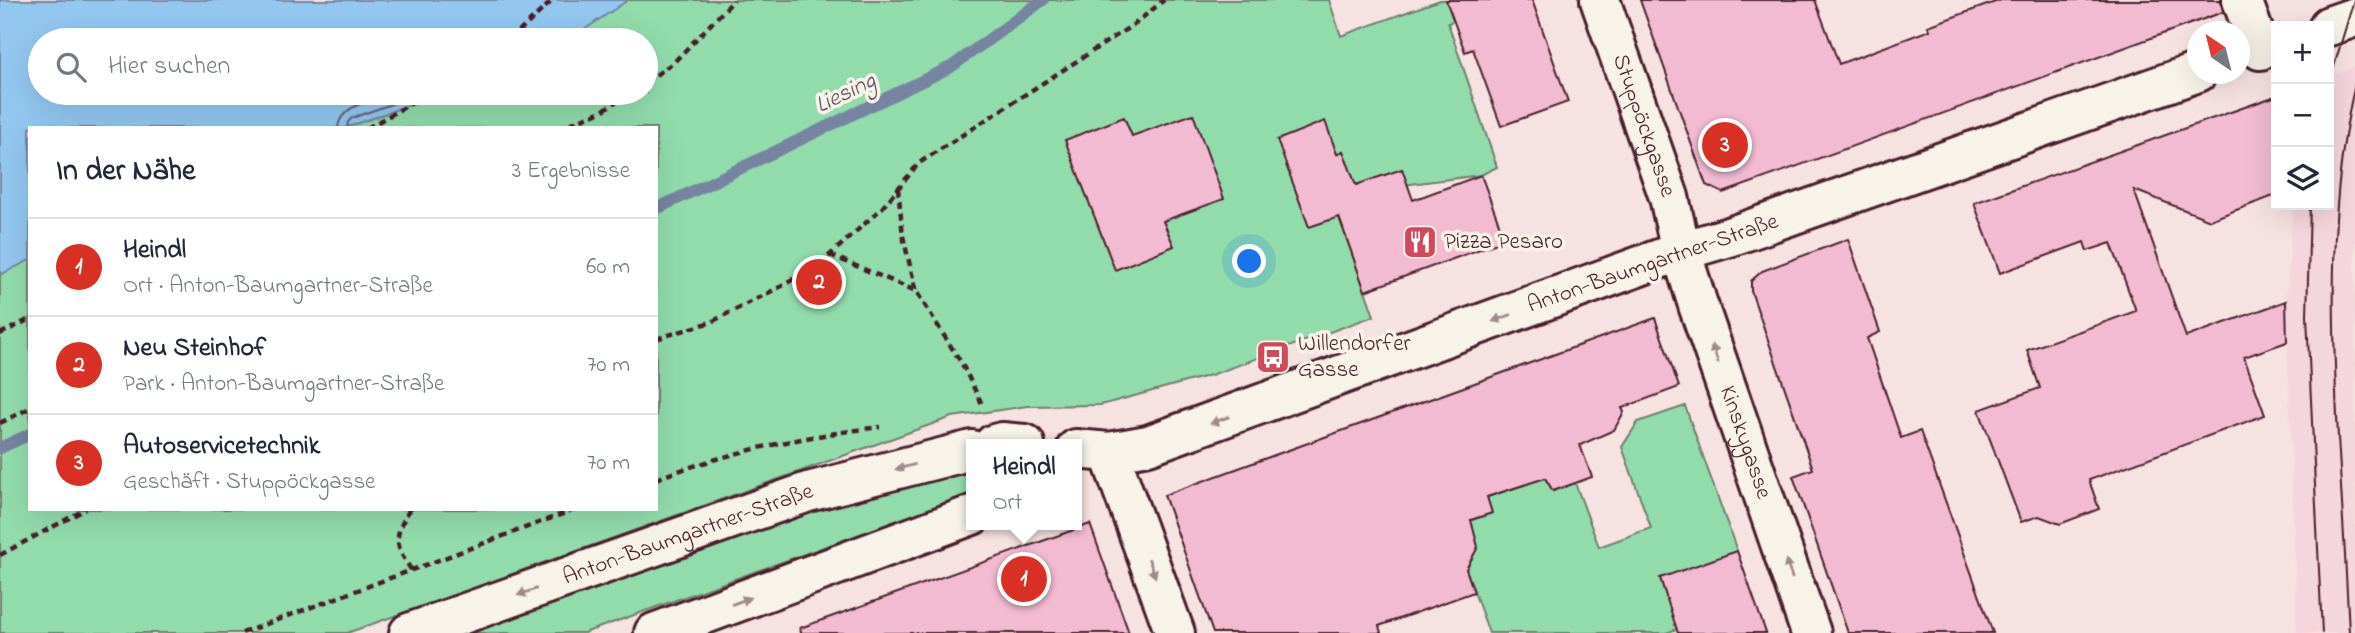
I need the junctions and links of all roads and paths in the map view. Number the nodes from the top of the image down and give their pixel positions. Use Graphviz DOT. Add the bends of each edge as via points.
graph roads {
  1 [pos="553,0"];
  2 [pos="734,0"];
  3 [pos="1164,0"];
  4 [pos="1600,0"];
  5 [pos="2242,0"];
  6 [pos="2355,17"];
  7 [pos="2334,24"];
  8 [pos="523,28"];
  9 [pos="2258,51"];
  10 [pos="658,73"];
  11 [pos="2187,76"];
  12 [pos="408,105"];
  13 [pos="611,105"];
  14 [pos="371,126"];
  15 [pos="564,126"];
  16 [pos="898,187"];
  17 [pos="1681,251"];
  18 [pos="830,255"];
  19 [pos="916,291"];
  20 [pos="28,320"];
  21 [pos="0,334"];
  22 [pos="658,338"];
  23 [pos="28,409"];
  24 [pos="0,423"];
  25 [pos="891,426"];
  26 [pos="995,439"];
  27 [pos="966,453"];
  28 [pos="1087,457"];
  29 [pos="658,478"];
  30 [pos="82,511"];
  31 [pos="409,511"];
  32 [pos="571,511"];
  33 [pos="966,517"];
  34 [pos="0,555"];
  35 [pos="412,571"];
  36 [pos="243,633"];
  37 [pos="409,633"];
  38 [pos="654,633"];
  39 [pos="1175,633"];
  40 [pos="1811,633"];
  1 -- 8 [label="path"];
  2 -- 10 [label="path"];
  3 -- 16 [label="path" via="1136,23 919,163"];
  4 -- 17 [label="main road, Stuppöckgasse" via="1669,197"];
  5 -- 9 [label="main road"];
  6 -- 7 [label="main road"];
  11 -- 17 [label="main road, Anton-Baumgartner-Straße"];
  12 -- 14 [label="path"];
  13 -- 15 [label="path"];
  16 -- 18 [label="path" via="882,208"];
  16 -- 19 [label="path"];
  17 -- 28 [label="main road, Anton-Baumgartner-Straße, one-way" via="1148,446"];
  40 -- 17 [label="main road, Kinskygasse, one-way"];
  18 -- 19 [label="path"];
  18 -- 22 [label="path" via="784,285 710,322"];
  19 -- 26 [label="path" via="962,364"];
  20 -- 21 [label="path"];
  23 -- 24 [label="path"];
  25 -- 29 [label="path" via="833,433 706,461"];
  27 -- 37 [label="main road, Anton-Baumgartner-Straße, one-way" via="808,492"];
  28 -- 39 [label="main road, one-way"];
  30 -- 34 [label="path"];
  31 -- 35 [label="path" via="396,537"];
  32 -- 35 [label="path"];
  38 -- 33 [label="main road, one-way"];
  35 -- 36 [label="path"];
}
